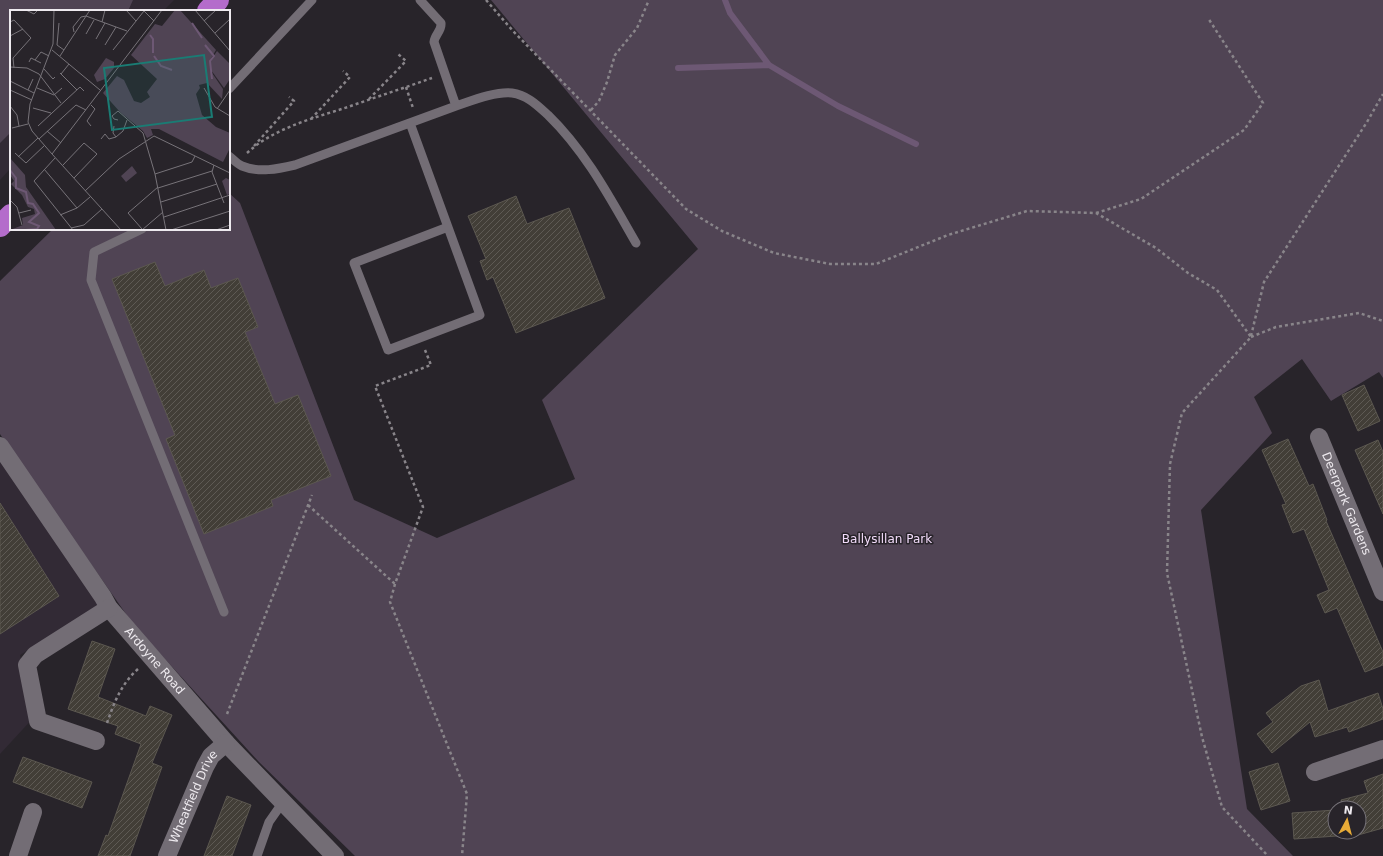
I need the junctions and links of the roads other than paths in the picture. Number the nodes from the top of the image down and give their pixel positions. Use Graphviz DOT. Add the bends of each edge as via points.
graph roads {
  1 [pos="218,0"];
  2 [pos="312,0"];
  3 [pos="420,0"];
  4 [pos="209,10"];
  5 [pos="230,88"];
  6 [pos="456,106"];
  7 [pos="414,122"];
  8 [pos="230,157"];
  9 [pos="10,216"];
  10 [pos="0,226"];
  11 [pos="448,227"];
  12 [pos="140,230"];
  13 [pos="636,243"];
  14 [pos="1319,437"];
  15 [pos="0,446"];
  16 [pos="1383,592"];
  17 [pos="109,608"];
  18 [pos="224,612"];
  19 [pos="223,739"];
  20 [pos="96,742"];
  21 [pos="1383,749"];
  22 [pos="1315,772"];
  23 [pos="284,802"];
  24 [pos="33,812"];
  25 [pos="18,856"];
  26 [pos="167,856"];
  27 [pos="257,856"];
  28 [pos="335,856"];
  1 -- 4 [label="highway"];
  2 -- 5 [label="lane"];
  3 -- 6 [label="lane" via="441,23 434,42"];
  6 -- 7 [label="lane"];
  6 -- 13 [label="lane" via="480,98 511,93 534,102 561,128 581,153 599,178"];
  7 -- 8 [label="lane" via="295,165 275,169 242,166"];
  7 -- 11 [label="lane"];
  9 -- 10 [label="highway"];
  11 -- 11 [label="lane" via="480,315 388,350 354,263"];
  12 -- 18 [label="lane" via="94,252 91,280"];
  14 -- 16 [label="street, Deerpark Gardens"];
  15 -- 17 [label="street, Ardoyne Road"];
  17 -- 19 [label="street, Ardoyne Road"];
  17 -- 20 [label="street" via="35,655 28,665 38,721"];
  19 -- 23 [label="street, Ardoyne Road"];
  19 -- 26 [label="street, Wheatfield Drive" via="204,767"];
  21 -- 22 [label="street"];
  23 -- 27 [label="lane" via="269,822"];
  23 -- 28 [label="street, Ardoyne Road"];
  24 -- 25 [label="street"];
}
